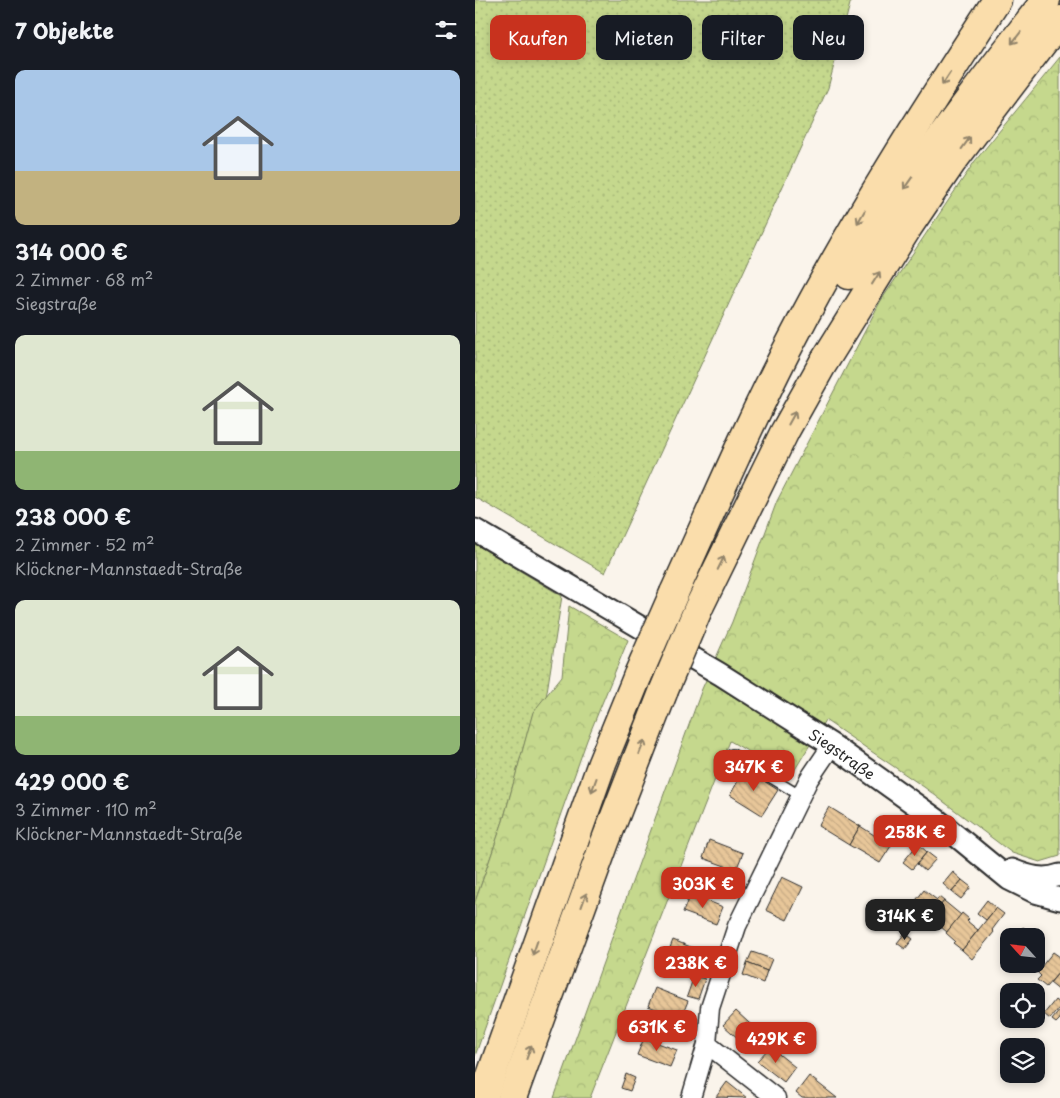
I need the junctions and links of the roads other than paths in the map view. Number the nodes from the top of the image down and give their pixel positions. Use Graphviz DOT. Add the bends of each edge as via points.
graph roads {
  1 [pos="997,0"];
  2 [pos="1046,0"];
  3 [pos="1060,20"];
  4 [pos="717,499"];
  5 [pos="475,530"];
  6 [pos="832,744"];
  7 [pos="733,754"];
  8 [pos="801,796"];
  9 [pos="987,860"];
  10 [pos="1060,875"];
  11 [pos="1060,899"];
  12 [pos="707,1044"];
  13 [pos="483,1098"];
  14 [pos="512,1098"];
  15 [pos="691,1098"];
  16 [pos="776,1098"];
  1 -- 4 [label="highway, one-way" via="836,260 762,398"];
  2 -- 4 [label="highway, one-way" via="979,85 886,215 795,361"];
  14 -- 3 [label="highway, one-way, bridge" via="664,690 699,607 785,430 822,364 908,227 952,162"];
  4 -- 13 [label="highway, one-way, bridge" via="602,763"];
  5 -- 6 [label="street, Siegstraße"];
  6 -- 8 [label="street"];
  6 -- 9 [label="street, Siegstraße"];
  7 -- 8 [label="lane"];
  8 -- 12 [label="street" via="737,926 710,1008"];
  9 -- 10 [label="street" via="1037,878"];
  9 -- 11 [label="street, Siegstraße" via="1009,879 1035,892"];
  12 -- 15 [label="street"];
  12 -- 16 [label="street"];
}
